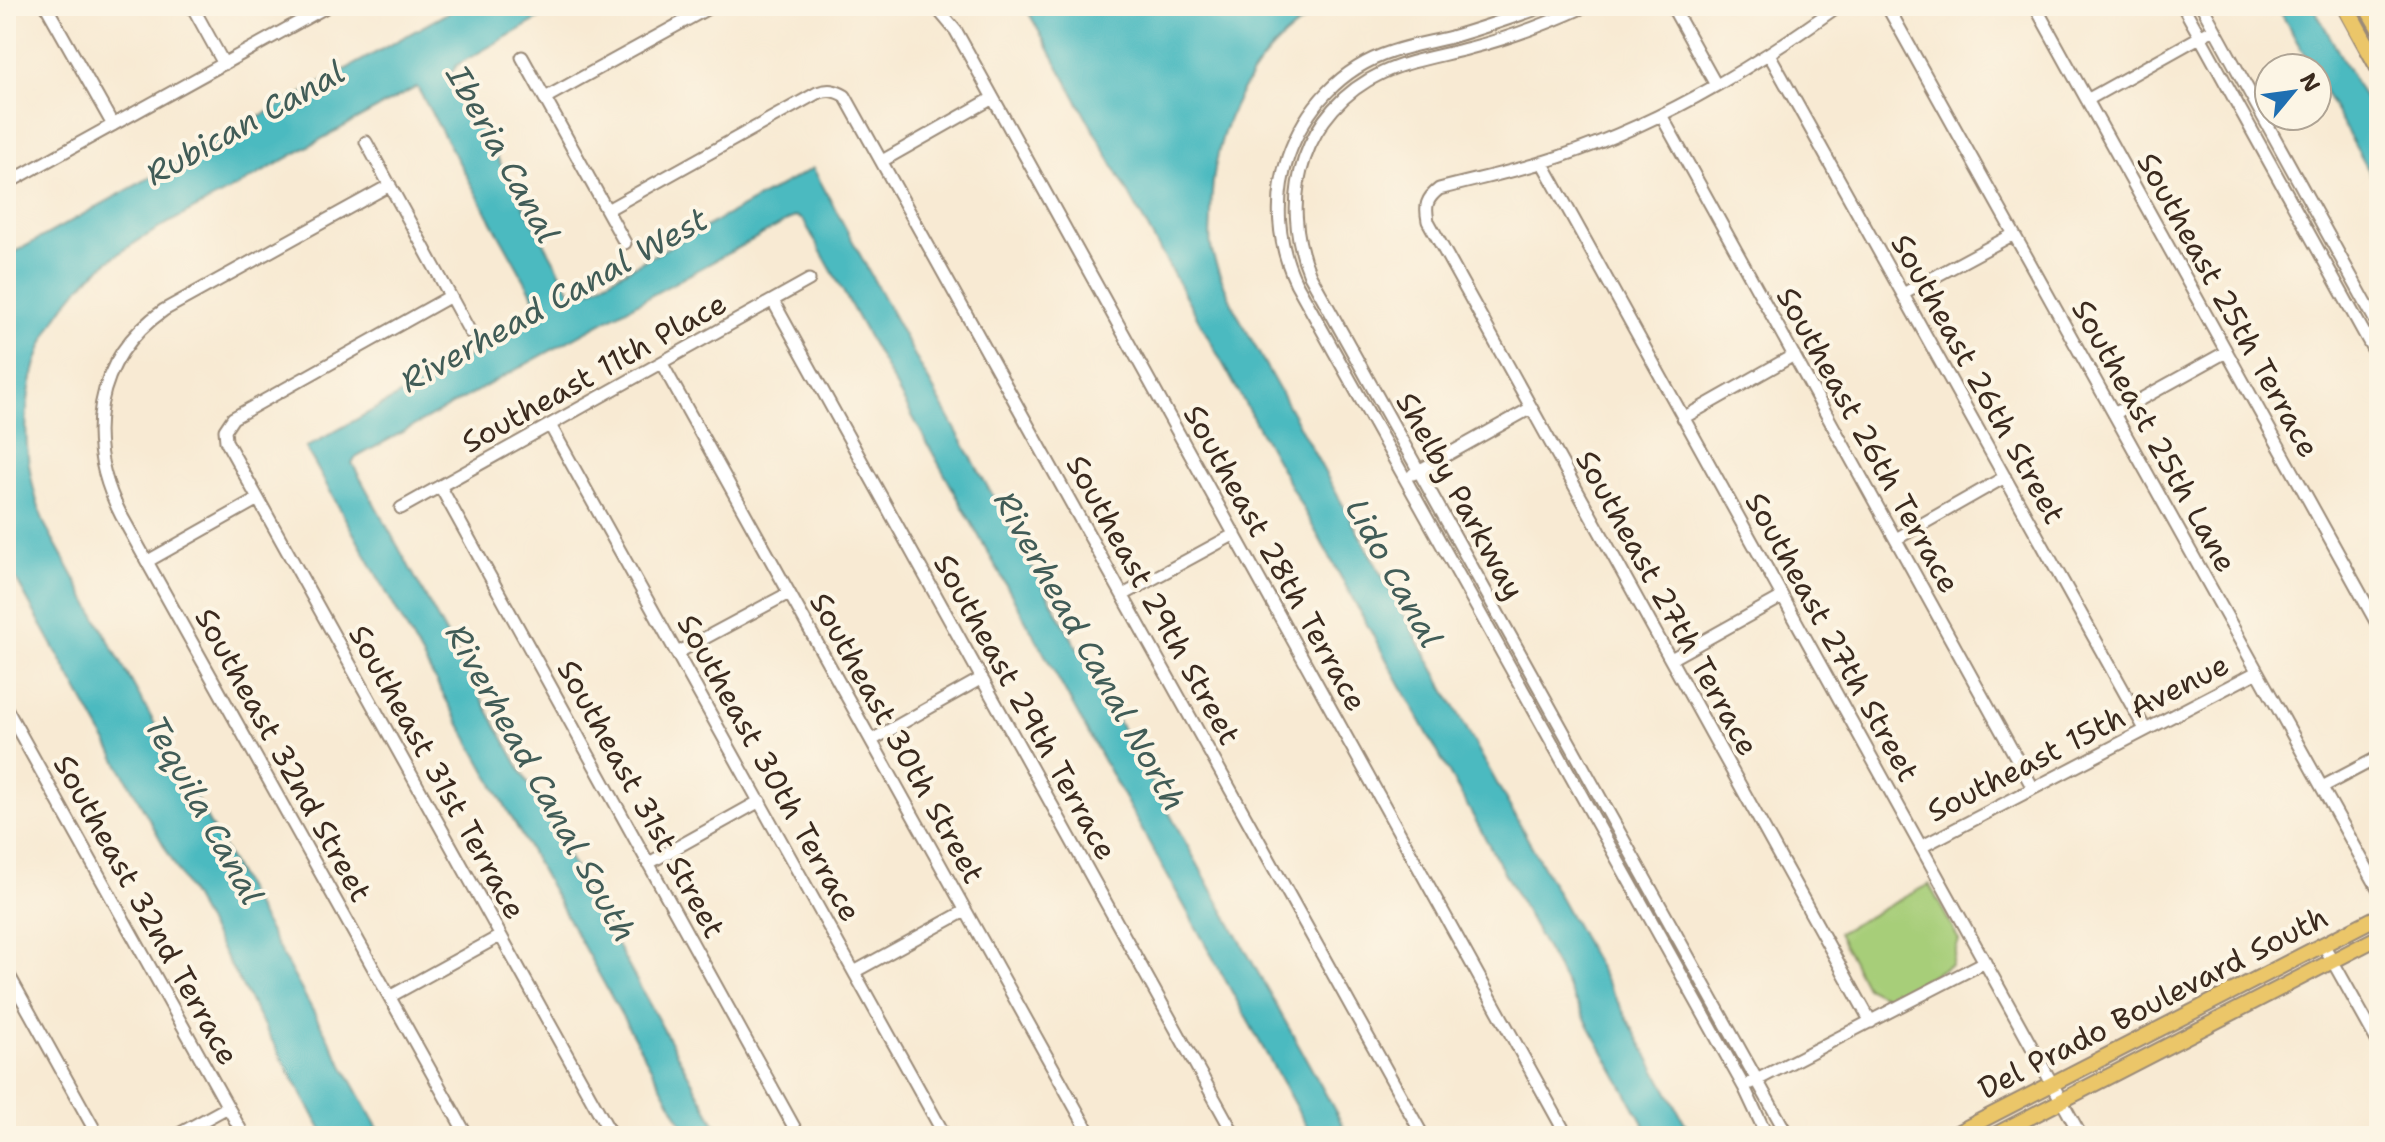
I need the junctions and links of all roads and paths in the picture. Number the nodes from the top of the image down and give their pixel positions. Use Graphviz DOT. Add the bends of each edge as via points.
graph roads {
  1 [pos="46,6"];
  2 [pos="192,6"];
  3 [pos="328,6"];
  4 [pos="712,6"];
  5 [pos="935,6"];
  6 [pos="1545,6"];
  7 [pos="1586,6"];
  8 [pos="1672,6"];
  9 [pos="1838,6"];
  10 [pos="1887,6"];
  11 [pos="2035,6"];
  12 [pos="2183,6"];
  13 [pos="2202,6"];
  14 [pos="2345,6"];
  15 [pos="2367,6"];
  16 [pos="2379,27"];
  17 [pos="2214,29"];
  18 [pos="2200,37"];
  19 [pos="1769,54"];
  20 [pos="522,57"];
  21 [pos="224,64"];
  22 [pos="2379,68"];
  23 [pos="1716,85"];
  24 [pos="545,98"];
  25 [pos="993,98"];
  26 [pos="2087,100"];
  27 [pos="1661,115"];
  28 [pos="113,125"];
  29 [pos="366,142"];
  30 [pos="882,161"];
  31 [pos="1542,162"];
  32 [pos="6,184"];
  33 [pos="390,185"];
  34 [pos="607,210"];
  35 [pos="2014,234"];
  36 [pos="625,243"];
  37 [pos="1310,275"];
  38 [pos="809,280"];
  39 [pos="1296,283"];
  40 [pos="1903,294"];
  41 [pos="449,297"];
  42 [pos="773,301"];
  43 [pos="2379,327"];
  44 [pos="470,332"];
  45 [pos="2226,352"];
  46 [pos="1794,355"];
  47 [pos="2379,360"];
  48 [pos="662,364"];
  49 [pos="1531,408"];
  50 [pos="2114,414"];
  51 [pos="1683,418"];
  52 [pos="550,425"];
  53 [pos="1419,471"];
  54 [pos="2005,477"];
  55 [pos="1405,479"];
  56 [pos="440,486"];
  57 [pos="258,499"];
  58 [pos="401,508"];
  59 [pos="1235,534"];
  60 [pos="1896,539"];
  61 [pos="148,561"];
  62 [pos="789,593"];
  63 [pos="1123,595"];
  64 [pos="1782,597"];
  65 [pos="2379,627"];
  66 [pos="677,653"];
  67 [pos="1671,659"];
  68 [pos="2257,672"];
  69 [pos="982,678"];
  70 [pos="6,708"];
  71 [pos="2145,729"];
  72 [pos="872,740"];
  73 [pos="2379,757"];
  74 [pos="2322,787"];
  75 [pos="2033,788"];
  76 [pos="760,801"];
  77 [pos="1921,847"];
  78 [pos="649,863"];
  79 [pos="2379,890"];
  80 [pos="965,911"];
  81 [pos="2379,916"];
  82 [pos="500,936"];
  83 [pos="2379,937"];
  84 [pos="2323,944"];
  85 [pos="2332,961"];
  86 [pos="1985,962"];
  87 [pos="6,970"];
  88 [pos="854,972"];
  89 [pos="17,991"];
  90 [pos="391,996"];
  91 [pos="6,997"];
  92 [pos="1871,1022"];
  93 [pos="2379,1044"];
  94 [pos="1757,1080"];
  95 [pos="2052,1084"];
  96 [pos="1744,1087"];
  97 [pos="2061,1100"];
  98 [pos="228,1107"];
  99 [pos="98,1136"];
  100 [pos="175,1136"];
  101 [pos="244,1136"];
  102 [pos="467,1136"];
  103 [pos="612,1136"];
  104 [pos="799,1136"];
  105 [pos="945,1136"];
  106 [pos="1091,1136"];
  107 [pos="1235,1136"];
  108 [pos="1423,1136"];
  109 [pos="1567,1136"];
  110 [pos="1767,1136"];
  111 [pos="1788,1136"];
  112 [pos="1951,1136"];
  113 [pos="1993,1136"];
  114 [pos="2081,1136"];
  1 -- 28 [label="street"];
  2 -- 21 [label="street"];
  3 -- 21 [label="street"];
  4 -- 24 [label="street"];
  5 -- 25 [label="street, Southeast 28th Terrace" via="956,31"];
  6 -- 39 [label="street, Shelby Parkway" via="1376,58 1326,93 1298,132 1280,189 1281,235"];
  7 -- 37 [label="street, Shelby Parkway" via="1514,35 1395,67 1338,104 1310,141 1297,186 1298,238"];
  8 -- 23 [label="street"];
  9 -- 19 [label="street"];
  10 -- 35 [label="street, Southeast 25th Lane"];
  11 -- 26 [label="street, Southeast 25th Terrace"];
  12 -- 18 [label="street"];
  13 -- 17 [label="street"];
  14 -- 22 [label="highway"];
  15 -- 16 [label="highway"];
  17 -- 18 [label="street"];
  17 -- 43 [label="street"];
  18 -- 26 [label="street"];
  18 -- 47 [label="street"];
  19 -- 23 [label="street"];
  19 -- 40 [label="street, Southeast 26th Street"];
  20 -- 24 [label="street"];
  21 -- 28 [label="street"];
  23 -- 27 [label="street"];
  24 -- 34 [label="street"];
  25 -- 30 [label="street"];
  25 -- 59 [label="street, Southeast 28th Terrace"];
  26 -- 45 [label="street, Southeast 25th Terrace"];
  27 -- 31 [label="street"];
  27 -- 46 [label="street, Southeast 26th Terrace"];
  28 -- 32 [label="street"];
  29 -- 33 [label="street"];
  30 -- 34 [label="street, Southeast 29th Street" via="845,96 827,90"];
  30 -- 63 [label="street, Southeast 29th Street"];
  31 -- 49 [label="street, Southeast 27th Terrace" via="1439,189 1426,207 1428,221"];
  31 -- 51 [label="street, Southeast 27th Street"];
  33 -- 41 [label="street"];
  33 -- 61 [label="street, Southeast 32nd Street" via="153,317 121,354 100,414 101,464 115,503"];
  34 -- 36 [label="street"];
  35 -- 40 [label="street"];
  35 -- 50 [label="street, Southeast 25th Lane"];
  37 -- 39 [label="street"];
  37 -- 53 [label="street, Shelby Parkway"];
  38 -- 42 [label="street, Southeast 11th Place"];
  39 -- 55 [label="street, Shelby Parkway"];
  40 -- 54 [label="street, Southeast 26th Street"];
  41 -- 44 [label="street"];
  41 -- 57 [label="street, Southeast 31st Terrace" via="233,418 225,430 226,441"];
  42 -- 48 [label="street, Southeast 11th Place"];
  42 -- 69 [label="street, Southeast 29th Terrace"];
  45 -- 50 [label="street"];
  45 -- 65 [label="street, Southeast 25th Terrace"];
  46 -- 51 [label="street"];
  46 -- 60 [label="street, Southeast 26th Terrace"];
  48 -- 52 [label="street, Southeast 11th Place"];
  48 -- 62 [label="street, Southeast 30th Street"];
  49 -- 53 [label="street"];
  49 -- 67 [label="street, Southeast 27th Terrace"];
  50 -- 68 [label="street, Southeast 25th Lane"];
  51 -- 64 [label="street, Southeast 27th Street"];
  52 -- 56 [label="street, Southeast 11th Place"];
  52 -- 66 [label="street, Southeast 30th Terrace"];
  53 -- 55 [label="street"];
  53 -- 94 [label="street, Shelby Parkway"];
  54 -- 60 [label="street"];
  54 -- 71 [label="street, Southeast 26th Street"];
  55 -- 96 [label="street, Shelby Parkway"];
  56 -- 58 [label="street, Southeast 11th Place"];
  56 -- 78 [label="street, Southeast 31st Street"];
  57 -- 61 [label="street"];
  57 -- 82 [label="street, Southeast 31st Terrace"];
  59 -- 63 [label="street"];
  59 -- 109 [label="street, Southeast 28th Terrace"];
  60 -- 75 [label="street, Southeast 26th Terrace"];
  61 -- 90 [label="street, Southeast 32nd Street"];
  62 -- 66 [label="street"];
  62 -- 72 [label="street, Southeast 30th Street"];
  63 -- 108 [label="street, Southeast 29th Street"];
  64 -- 67 [label="street"];
  64 -- 77 [label="street, Southeast 27th Street"];
  66 -- 76 [label="street, Southeast 30th Terrace"];
  67 -- 92 [label="street, Southeast 27th Terrace"];
  68 -- 71 [label="street, Southeast 15th Avenue"];
  68 -- 74 [label="street, Southeast 25th Lane"];
  69 -- 72 [label="street"];
  69 -- 107 [label="street, Southeast 29th Terrace"];
  70 -- 98 [label="street, Southeast 32nd Terrace"];
  71 -- 75 [label="street, Southeast 15th Avenue"];
  72 -- 80 [label="street, Southeast 30th Street"];
  73 -- 74 [label="street"];
  74 -- 79 [label="street, Southeast 25th Lane"];
  75 -- 77 [label="street, Southeast 15th Avenue"];
  76 -- 78 [label="street"];
  76 -- 88 [label="street, Southeast 30th Terrace"];
  77 -- 86 [label="street, Southeast 27th Street"];
  78 -- 104 [label="street, Southeast 31st Street"];
  80 -- 88 [label="street"];
  80 -- 106 [label="street, Southeast 30th Street"];
  81 -- 84 [label="main road, Del Prado Boulevard South"];
  82 -- 90 [label="street"];
  82 -- 103 [label="street, Southeast 31st Terrace"];
  83 -- 85 [label="main road, Del Prado Boulevard South"];
  84 -- 85 [label="street"];
  84 -- 95 [label="main road, Del Prado Boulevard South"];
  85 -- 93 [label="street"];
  85 -- 97 [label="main road, Del Prado Boulevard South"];
  86 -- 92 [label="street"];
  86 -- 95 [label="street, Southeast 27th Street"];
  87 -- 89 [label="street"];
  88 -- 105 [label="street, Southeast 30th Terrace"];
  89 -- 91 [label="street"];
  89 -- 99 [label="street"];
  90 -- 102 [label="street, Southeast 32nd Street"];
  92 -- 94 [label="street"];
  94 -- 96 [label="street"];
  94 -- 111 [label="street, Shelby Parkway"];
  95 -- 97 [label="street, Southeast 27th Street"];
  95 -- 112 [label="main road, Del Prado Boulevard South"];
  96 -- 110 [label="street, Shelby Parkway"];
  97 -- 113 [label="main road, Del Prado Boulevard South"];
  97 -- 114 [label="street, Southeast 27th Street"];
  98 -- 100 [label="street"];
  98 -- 101 [label="street, Southeast 32nd Terrace"];
}
